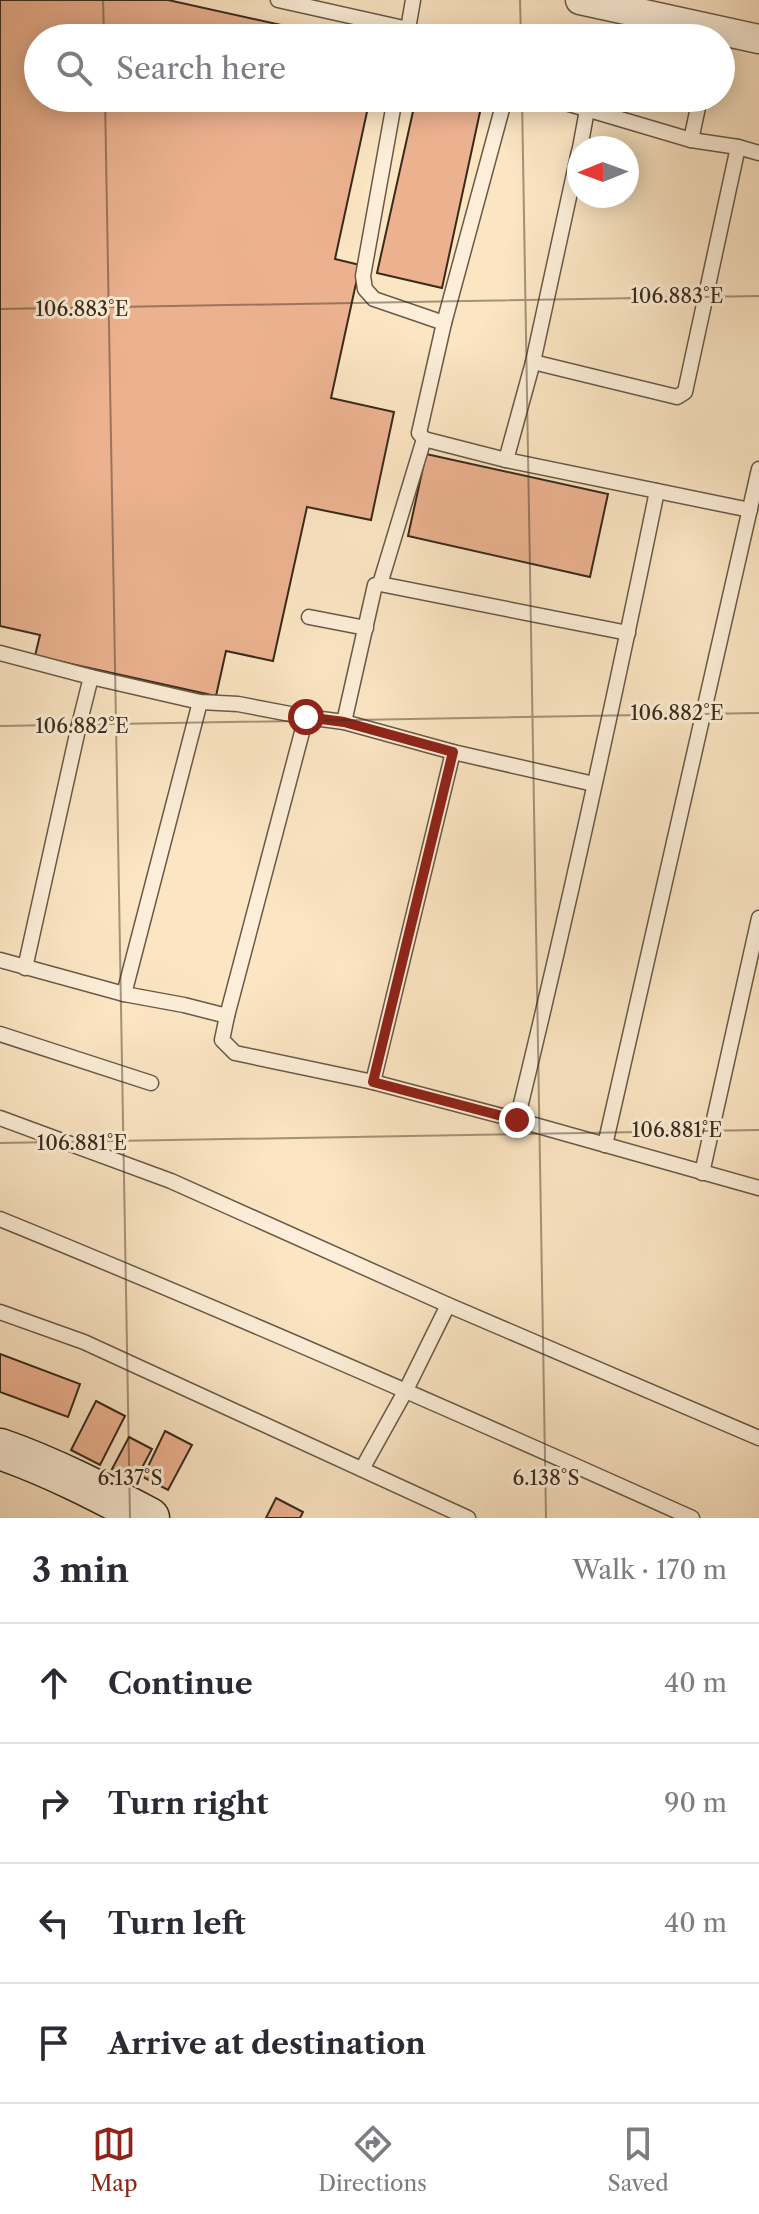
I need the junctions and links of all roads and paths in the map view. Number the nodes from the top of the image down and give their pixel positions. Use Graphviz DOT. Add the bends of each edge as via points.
graph roads {
  1 [pos="278,0"];
  2 [pos="413,0"];
  3 [pos="580,0"];
  4 [pos="369,24"];
  5 [pos="409,24"];
  6 [pos="675,24"];
  7 [pos="735,36"];
  8 [pos="759,39"];
  9 [pos="392,112"];
  10 [pos="501,112"];
  11 [pos="587,112"];
  12 [pos="594,112"];
  13 [pos="697,112"];
  14 [pos="582,136"];
  15 [pos="691,140"];
  16 [pos="738,147"];
  17 [pos="759,153"];
  18 [pos="567,205"];
  19 [pos="444,323"];
  20 [pos="533,362"];
  21 [pos="424,439"];
  22 [pos="506,460"];
  23 [pos="759,469"];
  24 [pos="657,491"];
  25 [pos="750,510"];
  26 [pos="380,584"];
  27 [pos="309,617"];
  28 [pos="366,628"];
  29 [pos="628,633"];
  30 [pos="0,653"];
  31 [pos="91,677"];
  32 [pos="200,702"];
  33 [pos="306,717"];
  34 [pos="344,722"];
  35 [pos="453,752"];
  36 [pos="594,784"];
  37 [pos="759,918"];
  38 [pos="0,960"];
  39 [pos="25,968"];
  40 [pos="124,994"];
  41 [pos="227,1016"];
  42 [pos="0,1034"];
  43 [pos="373,1082"];
  44 [pos="151,1083"];
  45 [pos="0,1118"];
  46 [pos="517,1120"];
  47 [pos="605,1145"];
  48 [pos="702,1173"];
  49 [pos="759,1188"];
  50 [pos="0,1219"];
  51 [pos="448,1305"];
  52 [pos="0,1312"];
  53 [pos="406,1390"];
  54 [pos="759,1438"];
  55 [pos="0,1449"];
  56 [pos="362,1469"];
  57 [pos="149,1518"];
  58 [pos="468,1518"];
  59 [pos="692,1518"];
  1 -- 4 [label="lane"];
  2 -- 5 [label="lane"];
  3 -- 6 [label="street"];
  7 -- 8 [label="street"];
  9 -- 19 [label="lane" via="365,289 374,299"];
  10 -- 19 [label="lane"];
  11 -- 14 [label="lane"];
  12 -- 15 [label="lane"];
  13 -- 15 [label="lane"];
  15 -- 16 [label="lane"];
  16 -- 17 [label="lane"];
  16 -- 20 [label="lane" via="685,392 677,397"];
  18 -- 20 [label="lane"];
  19 -- 21 [label="lane" via="419,433"];
  20 -- 22 [label="lane"];
  21 -- 22 [label="lane"];
  21 -- 26 [label="lane"];
  22 -- 24 [label="lane"];
  23 -- 25 [label="lane"];
  24 -- 25 [label="lane"];
  24 -- 29 [label="lane"];
  25 -- 47 [label="lane"];
  26 -- 28 [label="lane" via="375,585"];
  26 -- 29 [label="lane"];
  27 -- 28 [label="lane"];
  28 -- 34 [label="lane"];
  29 -- 36 [label="lane"];
  30 -- 31 [label="lane"];
  31 -- 32 [label="lane"];
  31 -- 39 [label="lane"];
  32 -- 33 [label="lane"];
  32 -- 40 [label="lane"];
  33 -- 34 [label="lane"];
  33 -- 41 [label="lane"];
  34 -- 35 [label="lane"];
  35 -- 36 [label="lane"];
  35 -- 43 [label="lane"];
  36 -- 46 [label="lane"];
  37 -- 48 [label="lane"];
  38 -- 39 [label="lane"];
  39 -- 40 [label="lane"];
  40 -- 41 [label="lane"];
  41 -- 43 [label="lane" via="222,1040 235,1053"];
  42 -- 44 [label="lane"];
  43 -- 46 [label="lane"];
  45 -- 51 [label="lane" via="171,1181"];
  46 -- 47 [label="lane"];
  47 -- 48 [label="lane"];
  48 -- 49 [label="lane"];
  50 -- 53 [label="lane"];
  51 -- 53 [label="lane"];
  51 -- 54 [label="lane"];
  52 -- 56 [label="lane" via="84,1342"];
  53 -- 56 [label="lane"];
  53 -- 59 [label="lane"];
  55 -- 57 [label="street" via="83,1483"];
  56 -- 58 [label="lane"];
}
